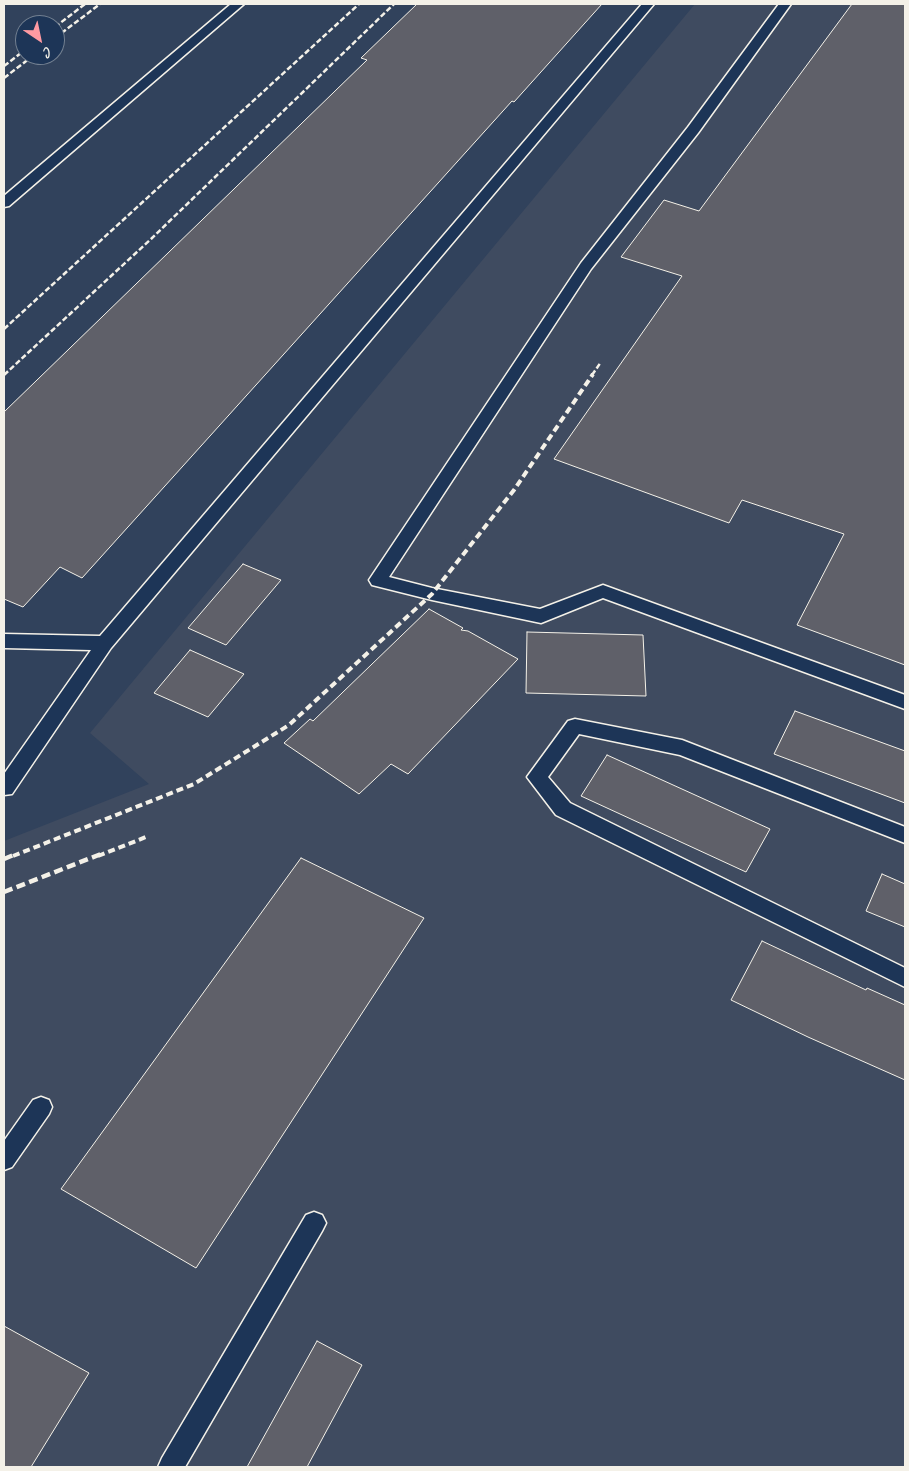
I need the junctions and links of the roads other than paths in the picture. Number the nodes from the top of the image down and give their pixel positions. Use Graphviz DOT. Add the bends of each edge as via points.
graph roads {
  1 [pos="238,4"];
  2 [pos="648,4"];
  3 [pos="785,4"];
  4 [pos="4,203"];
  5 [pos="4,641"];
  6 [pos="105,643"];
  7 [pos="905,702"];
  8 [pos="5,788"];
  9 [pos="905,835"];
  10 [pos="905,978"];
  11 [pos="41,1106"];
  12 [pos="4,1159"];
  13 [pos="314,1222"];
  14 [pos="171,1467"];
  1 -- 4 [label="lane"];
  2 -- 6 [label="lane"];
  3 -- 7 [label="lane" via="693,130 586,266 378,580 542,616 603,591"];
  5 -- 6 [label="lane"];
  6 -- 8 [label="lane"];
  9 -- 10 [label="lane" via="682,748 575,726 537,777 563,810"];
  11 -- 12 [label="lane"];
  13 -- 14 [label="lane"];
}
